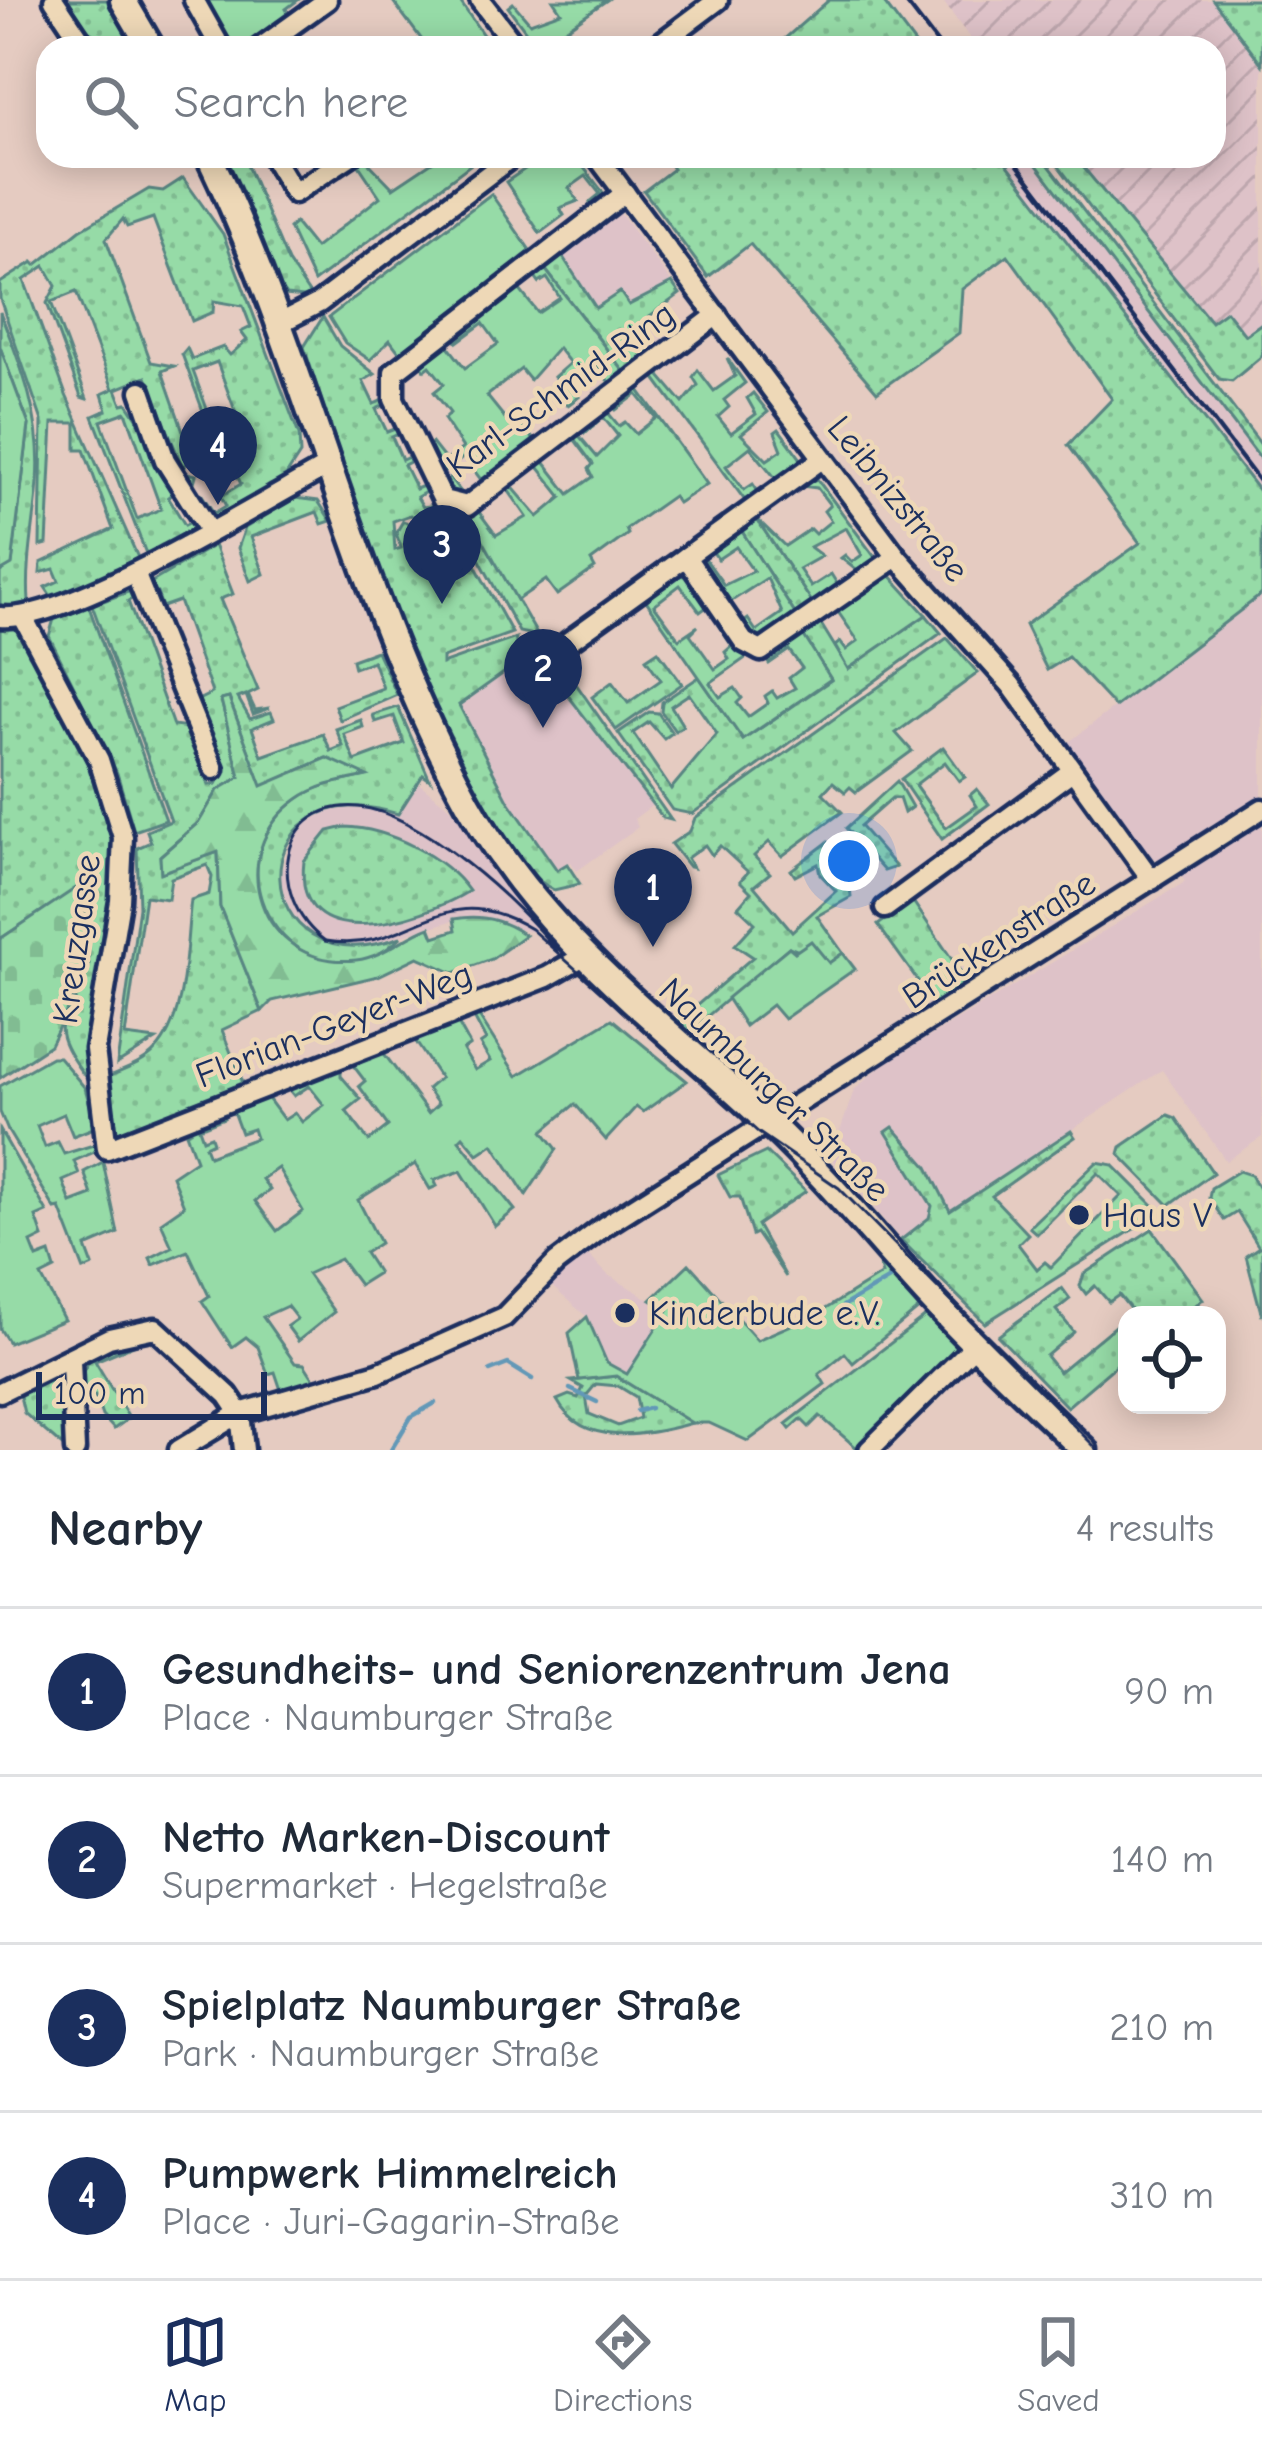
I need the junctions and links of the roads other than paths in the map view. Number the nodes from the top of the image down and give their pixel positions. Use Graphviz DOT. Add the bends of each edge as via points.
graph roads {
  1 [pos="54,0"];
  2 [pos="123,0"];
  3 [pos="194,0"];
  4 [pos="327,0"];
  5 [pos="718,0"];
  6 [pos="486,2"];
  7 [pos="78,36"];
  8 [pos="144,36"];
  9 [pos="214,36"];
  10 [pos="277,36"];
  11 [pos="509,36"];
  12 [pos="670,36"];
  13 [pos="214,168"];
  14 [pos="279,168"];
  15 [pos="335,168"];
  16 [pos="497,168"];
  17 [pos="606,168"];
  18 [pos="625,194"];
  19 [pos="716,315"];
  20 [pos="276,325"];
  21 [pos="141,391"];
  22 [pos="822,459"];
  23 [pos="330,466"];
  24 [pos="209,530"];
  25 [pos="686,557"];
  26 [pos="897,557"];
  27 [pos="135,573"];
  28 [pos="0,617"];
  29 [pos="23,617"];
  30 [pos="568,641"];
  31 [pos="214,769"];
  32 [pos="1072,771"];
  33 [pos="1262,809"];
  34 [pos="1152,880"];
  35 [pos="885,908"];
  36 [pos="582,957"];
  37 [pos="771,1126"];
  38 [pos="107,1149"];
  39 [pos="975,1345"];
  40 [pos="71,1361"];
  41 [pos="0,1392"];
  42 [pos="240,1413"];
  43 [pos="75,1450"];
  44 [pos="178,1450"];
  45 [pos="244,1450"];
  46 [pos="868,1450"];
  47 [pos="1084,1450"];
  1 -- 7 [label="street"];
  2 -- 8 [label="main road"];
  3 -- 9 [label="street"];
  4 -- 10 [label="street"];
  5 -- 12 [label="street"];
  6 -- 11 [label="street"];
  13 -- 20 [label="main road, Naumburger Straße"];
  14 -- 15 [label="street" via="294,194"];
  16 -- 20 [label="street" via="319,303"];
  17 -- 18 [label="street, Leibnizstraße"];
  18 -- 19 [label="street, Leibnizstraße"];
  18 -- 19 [label="street, Karl-Schmid-Ring" via="394,372 394,399 443,500 466,506"];
  19 -- 22 [label="street, Leibnizstraße"];
  20 -- 23 [label="main road, Naumburger Straße"];
  21 -- 24 [label="street" via="165,460"];
  22 -- 25 [label="street"];
  22 -- 26 [label="street, Leibnizstraße"];
  23 -- 24 [label="street"];
  23 -- 36 [label="main road, Naumburger Straße" via="445,759 521,884"];
  24 -- 27 [label="street"];
  25 -- 26 [label="street" via="744,642 761,651"];
  25 -- 30 [label="street"];
  26 -- 32 [label="street, Leibnizstraße" via="1011,685"];
  27 -- 29 [label="street"];
  27 -- 31 [label="street"];
  28 -- 29 [label="street"];
  29 -- 38 [label="street, Kreuzgasse" via="99,760 123,837 95,1049"];
  32 -- 34 [label="street, Leibnizstraße"];
  32 -- 35 [label="street"];
  33 -- 34 [label="street, Brückenstraße"];
  34 -- 37 [label="street, Brückenstraße"];
  36 -- 37 [label="main road, Naumburger Straße"];
  36 -- 38 [label="street, Florian-Geyer-Weg"];
  37 -- 39 [label="main road, Naumburger Straße"];
  37 -- 42 [label="street, Brückenstraße" via="590,1237 505,1317 378,1372"];
  39 -- 46 [label="street"];
  39 -- 47 [label="main road, Naumburger Straße"];
  40 -- 41 [label="street"];
  40 -- 42 [label="street" via="109,1338 155,1328"];
  40 -- 43 [label="street"];
  42 -- 44 [label="street, Brückenstraße"];
  42 -- 45 [label="street"];
}
